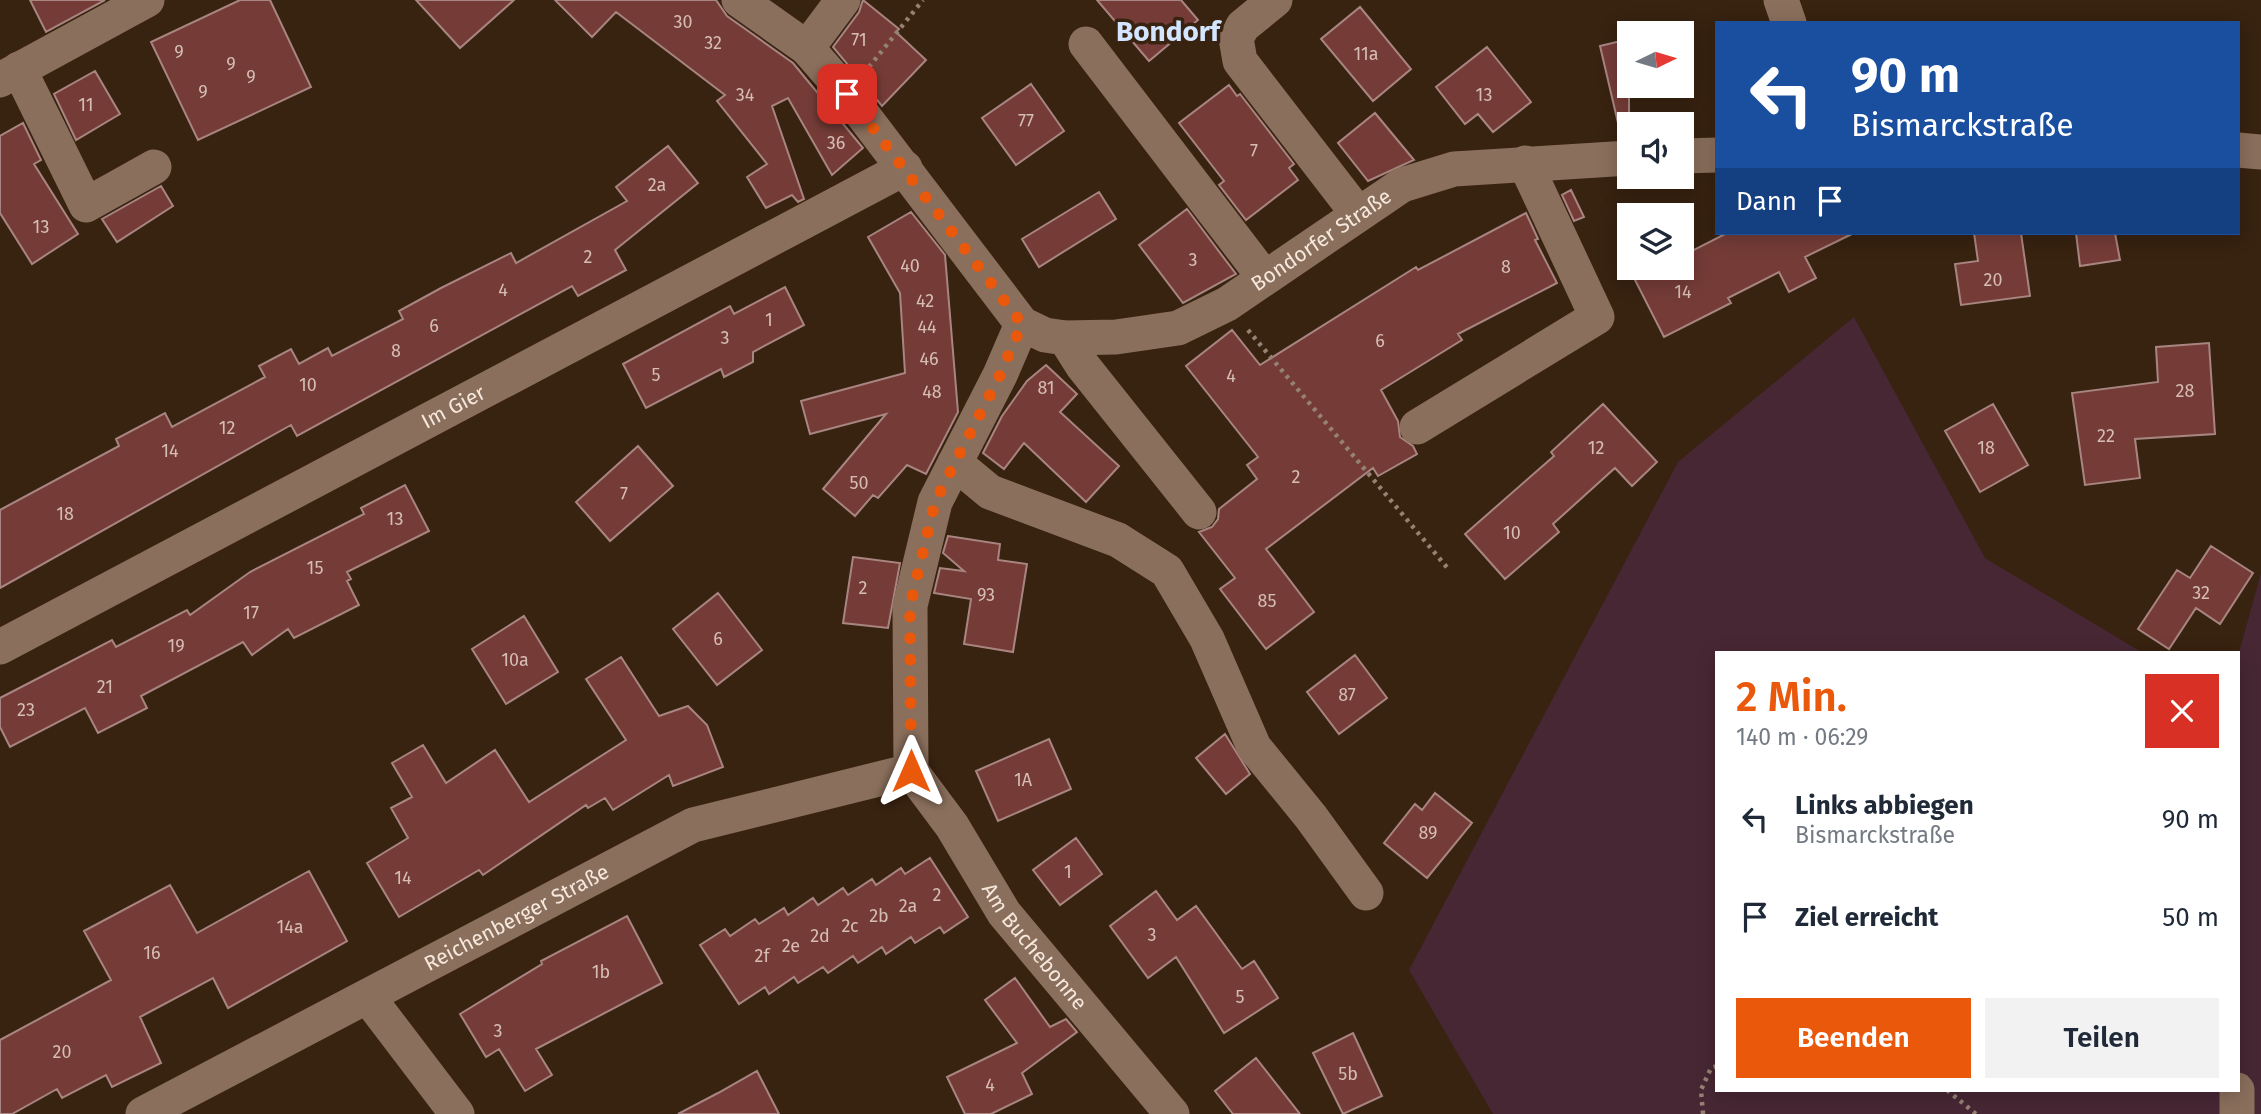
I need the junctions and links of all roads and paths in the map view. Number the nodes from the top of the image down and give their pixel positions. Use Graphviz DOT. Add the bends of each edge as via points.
graph roads {
  1 [pos="147,0"];
  2 [pos="739,0"];
  3 [pos="843,0"];
  4 [pos="923,0"];
  5 [pos="1275,0"];
  6 [pos="1781,0"];
  7 [pos="1788,21"];
  8 [pos="1086,44"];
  9 [pos="807,48"];
  10 [pos="10,74"];
  11 [pos="847,94"];
  12 [pos="2240,150"];
  13 [pos="2261,152"];
  14 [pos="1715,155"];
  15 [pos="1694,156"];
  16 [pos="1617,159"];
  17 [pos="1525,163"];
  18 [pos="154,167"];
  19 [pos="905,168"];
  20 [pos="1358,214"];
  21 [pos="1265,276"];
  22 [pos="1022,324"];
  23 [pos="1243,324"];
  24 [pos="1065,338"];
  25 [pos="1417,427"];
  26 [pos="955,463"];
  27 [pos="1199,512"];
  28 [pos="1450,571"];
  29 [pos="0,647"];
  30 [pos="911,771"];
  31 [pos="1367,893"];
  32 [pos="368,997"];
  33 [pos="1715,1067"];
  34 [pos="1949,1092"];
  35 [pos="2237,1092"];
  36 [pos="143,1114"];
  37 [pos="457,1114"];
  38 [pos="1172,1114"];
  39 [pos="1703,1114"];
  40 [pos="1976,1114"];
  41 [pos="2237,1114"];
  1 -- 10 [label="street"];
  2 -- 9 [label="street"];
  3 -- 9 [label="street"];
  4 -- 11 [label="path"];
  5 -- 20 [label="street" via="1243,26 1236,38 1240,61"];
  6 -- 7 [label="street"];
  8 -- 21 [label="street"];
  9 -- 11 [label="street"];
  10 -- 18 [label="street" via="86,205"];
  11 -- 19 [label="street"];
  12 -- 13 [label="street"];
  14 -- 15 [label="street"];
  16 -- 17 [label="street, Bondorfer Straße"];
  17 -- 20 [label="street, Bondorfer Straße" via="1454,169 1402,185"];
  17 -- 25 [label="street" via="1597,317"];
  19 -- 22 [label="street"];
  19 -- 29 [label="street, Im Gier"];
  20 -- 21 [label="street, Bondorfer Straße"];
  21 -- 24 [label="street, Bondorfer Straße" via="1227,304 1178,328"];
  22 -- 24 [label="street, Bondorfer Straße"];
  22 -- 26 [label="street"];
  23 -- 28 [label="path"];
  24 -- 27 [label="street"];
  26 -- 30 [label="street" via="935,502 910,606"];
  26 -- 31 [label="street" via="990,492 1118,540 1167,571 1207,639 1254,747"];
  30 -- 32 [label="street, Reichenberger Straße" via="693,825"];
  30 -- 38 [label="street, Am Buchebonne" via="952,826 1004,913"];
  32 -- 36 [label="street, Reichenberger Straße"];
  32 -- 37 [label="street"];
  33 -- 39 [label="path" via="1701,1090"];
  34 -- 40 [label="path"];
  35 -- 41 [label="street"];
}
